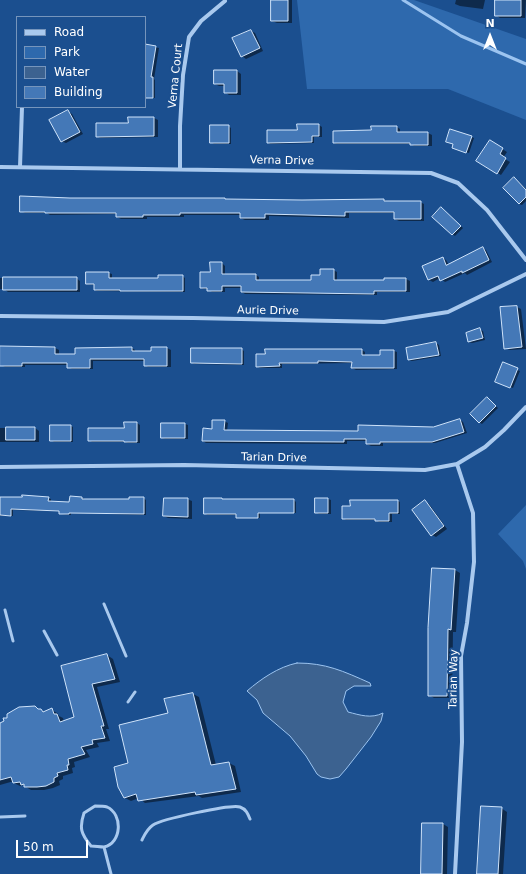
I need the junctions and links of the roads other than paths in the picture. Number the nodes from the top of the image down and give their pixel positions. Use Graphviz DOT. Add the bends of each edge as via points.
graph roads {
  1 [pos="225,1"];
  2 [pos="22,108"];
  3 [pos="0,167"];
  4 [pos="20,167"];
  5 [pos="180,169"];
  6 [pos="526,260"];
  7 [pos="526,274"];
  8 [pos="0,316"];
  9 [pos="526,407"];
  10 [pos="457,464"];
  11 [pos="0,467"];
  12 [pos="104,604"];
  13 [pos="5,610"];
  14 [pos="44,631"];
  15 [pos="13,641"];
  16 [pos="57,655"];
  17 [pos="126,656"];
  18 [pos="134,692"];
  19 [pos="128,702"];
  20 [pos="25,816"];
  21 [pos="0,817"];
  22 [pos="250,819"];
  23 [pos="142,840"];
  24 [pos="104,847"];
  25 [pos="111,874"];
  26 [pos="455,874"];
  1 -- 5 [label="street, Verna Court" via="201,21 189,37 183,75"];
  2 -- 4 [label="street"];
  3 -- 4 [label="street, Verna Drive"];
  4 -- 5 [label="street, Verna Drive"];
  5 -- 6 [label="street, Verna Drive" via="430,173 458,182 487,210"];
  7 -- 8 [label="street, Aurie Drive" via="448,312 384,322"];
  9 -- 10 [label="street, Tarian Drive" via="485,447"];
  10 -- 11 [label="street, Tarian Drive" via="425,470 184,465"];
  10 -- 26 [label="street, Tarian Way" via="473,513 474,562 461,656 462,742"];
  12 -- 17 [label="lane"];
  13 -- 15 [label="lane"];
  14 -- 16 [label="lane"];
  18 -- 19 [label="lane"];
  20 -- 21 [label="lane"];
  22 -- 23 [label="lane" via="246,811 236,806 203,812 163,820 146,831"];
  24 -- 24 [label="lane" via="115,840 119,829 116,815 108,807 95,806 84,813 80,824 84,837 91,846"];
  24 -- 25 [label="lane"];
}
